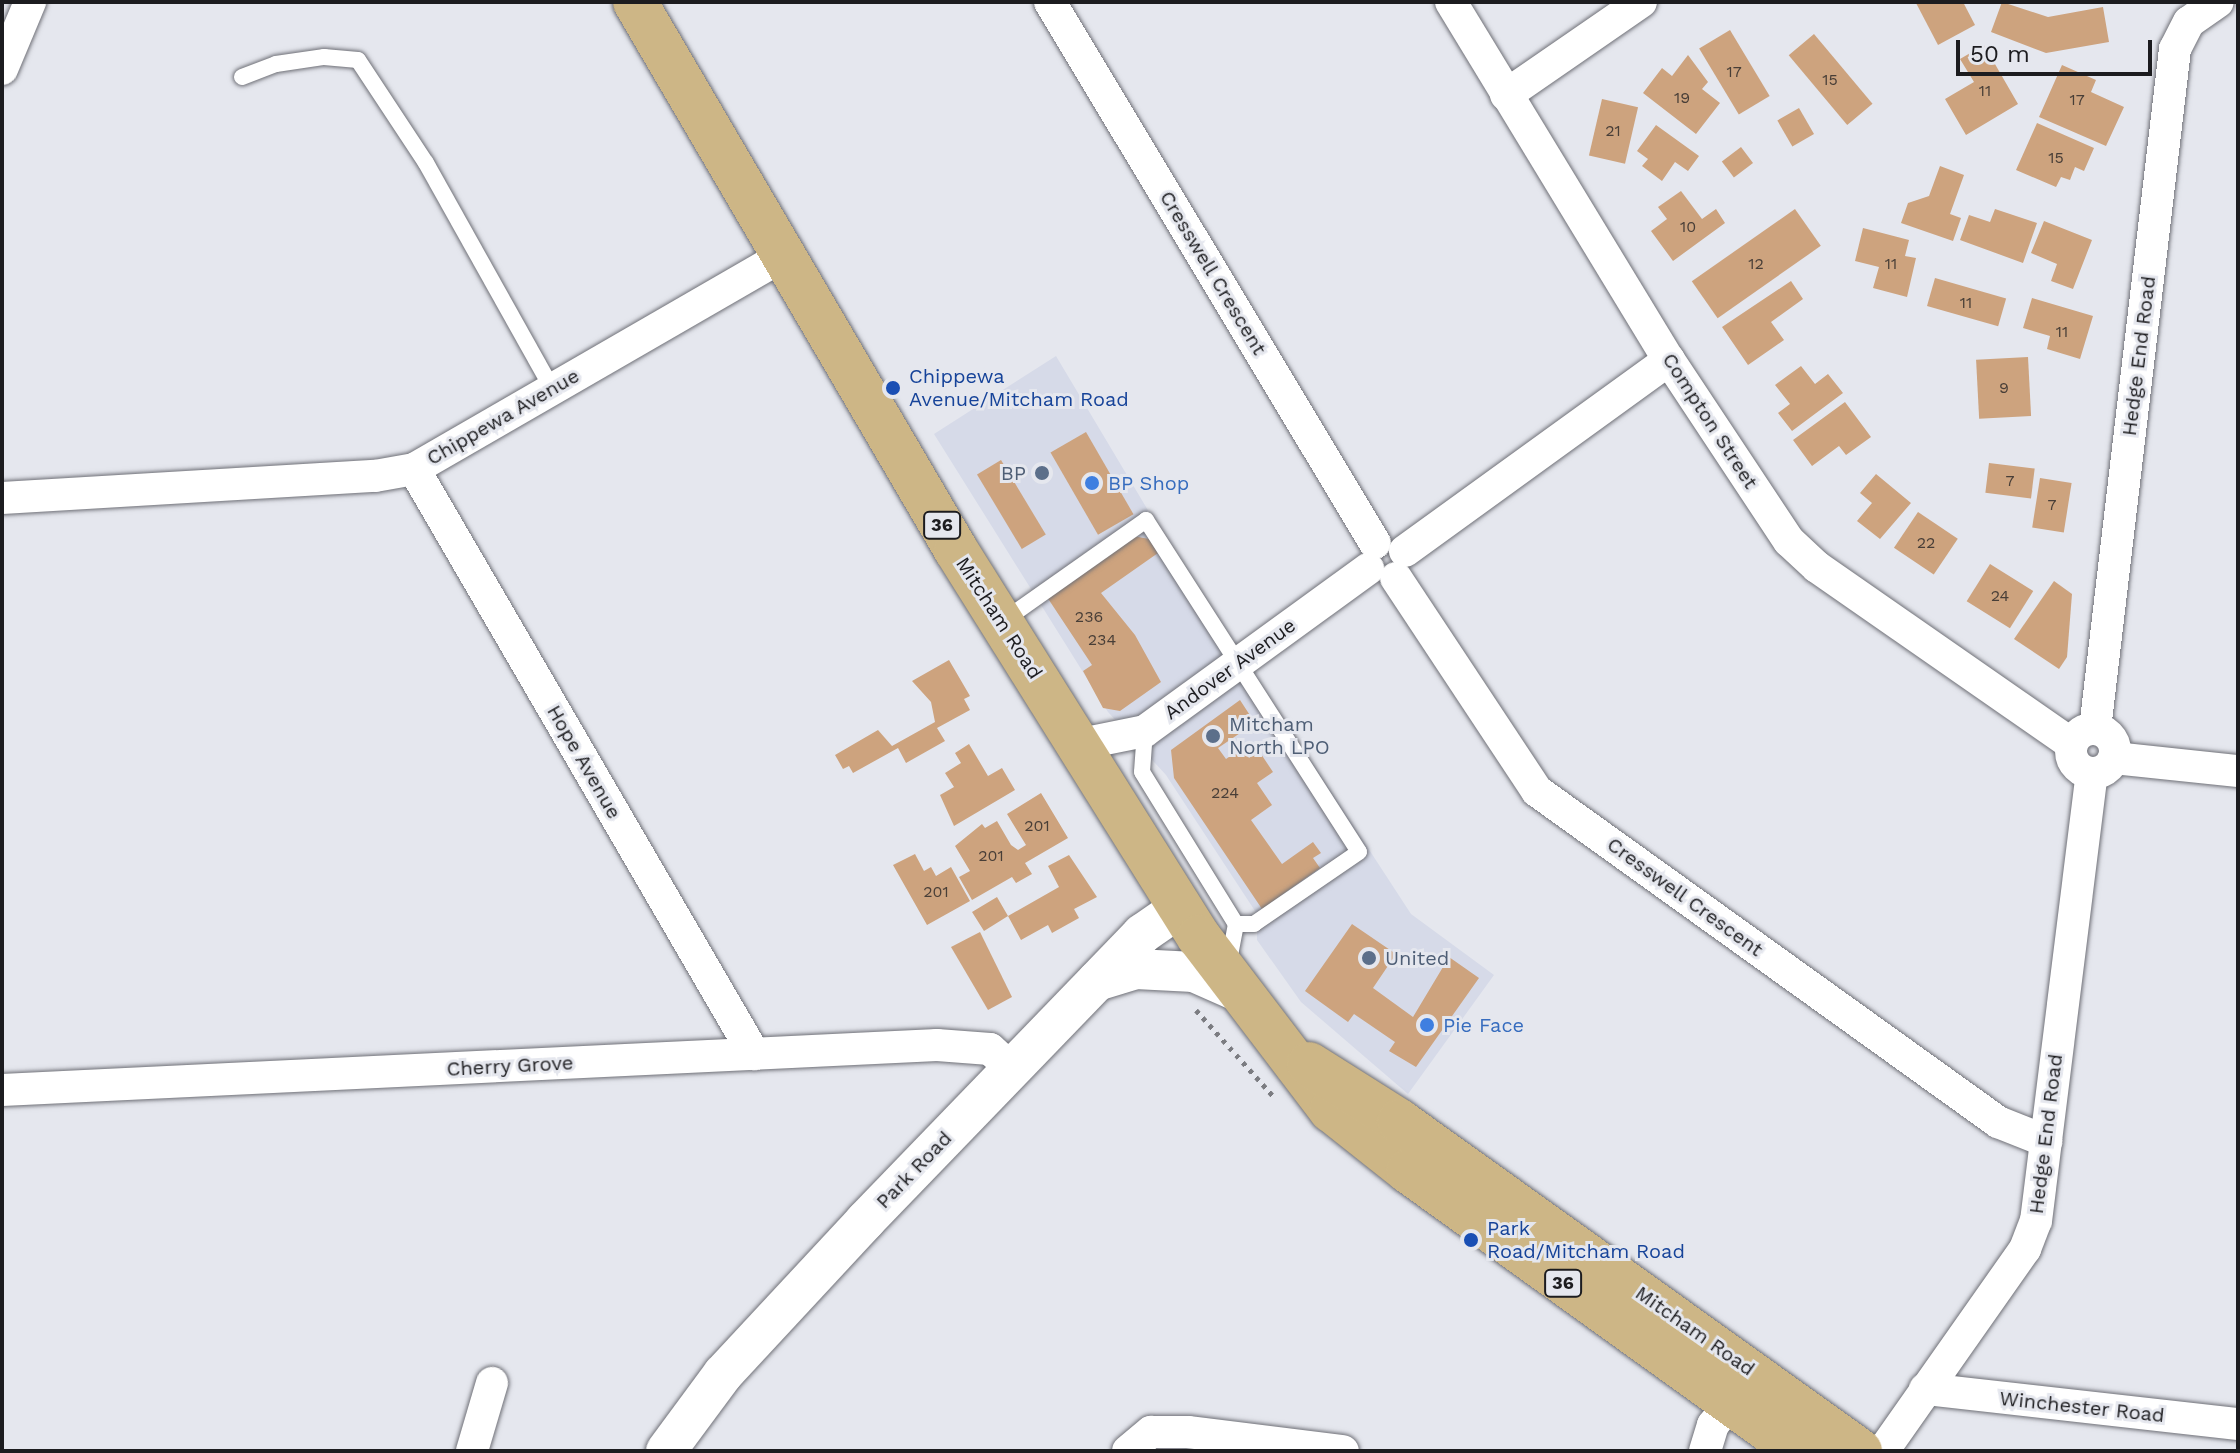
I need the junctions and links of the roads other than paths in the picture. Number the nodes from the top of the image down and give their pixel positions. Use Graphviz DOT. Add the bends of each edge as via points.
graph roads {
  1 [pos="30,2"];
  2 [pos="635,2"];
  3 [pos="1050,2"];
  4 [pos="1451,2"];
  5 [pos="1641,2"];
  6 [pos="2218,2"];
  7 [pos="3,63"];
  8 [pos="242,77"];
  9 [pos="1506,95"];
  10 [pos="785,255"];
  11 [pos="1669,360"];
  12 [pos="552,388"];
  13 [pos="414,469"];
  14 [pos="2,498"];
  15 [pos="1386,560"];
  16 [pos="1001,621"];
  17 [pos="1240,661"];
  18 [pos="1145,731"];
  19 [pos="2084,737"];
  20 [pos="1081,744"];
  21 [pos="2103,766"];
  22 [pos="2238,771"];
  23 [pos="1127,783"];
  24 [pos="1181,907"];
  25 [pos="1236,924"];
  26 [pos="1097,981"];
  27 [pos="1232,984"];
  28 [pos="754,1054"];
  29 [pos="1011,1068"];
  30 [pos="2,1090"];
  31 [pos="2046,1141"];
  32 [pos="492,1383"];
  33 [pos="1742,1387"];
  34 [pos="1925,1389"];
  35 [pos="2238,1424"];
  36 [pos="472,1451"];
  37 [pos="666,1451"];
  38 [pos="1128,1451"];
  39 [pos="1343,1451"];
  40 [pos="1705,1451"];
  41 [pos="1798,1451"];
  42 [pos="1860,1451"];
  43 [pos="1883,1451"];
  1 -- 7 [label="street"];
  2 -- 10 [label="main road, Mitcham Road / 36"];
  3 -- 15 [label="street, Cresswell Crescent"];
  4 -- 9 [label="street, Compton Street"];
  5 -- 9 [label="street"];
  6 -- 19 [label="street, Hedge End Road" via="2189,22 2175,49"];
  8 -- 12 [label="lane" via="276,64 324,57 358,60 426,163"];
  9 -- 11 [label="street, Compton Street"];
  10 -- 12 [label="street, Chippewa Avenue"];
  10 -- 16 [label="main road, Mitcham Road / 36"];
  11 -- 15 [label="street, Andover Avenue"];
  11 -- 19 [label="street, Compton Street" via="1789,541 1817,567"];
  12 -- 13 [label="street, Chippewa Avenue"];
  13 -- 14 [label="street, Chippewa Avenue" via="375,476"];
  13 -- 28 [label="street, Hope Avenue"];
  15 -- 17 [label="street, Andover Avenue"];
  15 -- 31 [label="street, Cresswell Crescent" via="1537,791 1998,1122"];
  16 -- 17 [label="lane" via="1146,520"];
  16 -- 20 [label="main road, Mitcham Road / 36"];
  17 -- 18 [label="street, Andover Avenue"];
  17 -- 25 [label="lane" via="1359,852 1254,924"];
  18 -- 20 [label="street, Andover Avenue"];
  18 -- 23 [label="lane"];
  19 -- 21 [label="street" via="2075,763"];
  20 -- 23 [label="main road, Mitcham Road / 36"];
  21 -- 22 [label="street"];
  21 -- 31 [label="street, Hedge End Road"];
  23 -- 24 [label="main road, Mitcham Road / 36"];
  23 -- 25 [label="lane"];
  24 -- 26 [label="street, Park Road" via="1153,924"];
  24 -- 27 [label="main road, Mitcham Road / 36"];
  25 -- 27 [label="lane"];
  26 -- 27 [label="street" via="1136,969 1194,972"];
  26 -- 29 [label="street, Park Road"];
  27 -- 33 [label="main road, Mitcham Road / 36" via="1290,1053 1388,1113"];
  28 -- 29 [label="street, Cherry Grove" via="975,1045 990,1049"];
  28 -- 30 [label="street, Cherry Grove"];
  29 -- 37 [label="street, Park Road" via="723,1374"];
  31 -- 34 [label="street, Hedge End Road" via="2036,1221 2025,1249"];
  32 -- 36 [label="street"];
  33 -- 40 [label="street" via="1713,1425"];
  33 -- 41 [label="main road, Mitcham Road / 36"];
  33 -- 42 [label="main road, Mitcham Road / 36"];
  34 -- 35 [label="street, Winchester Road"];
  34 -- 43 [label="street, Hedge End Road"];
  38 -- 39 [label="street" via="1151,1432"];
}
